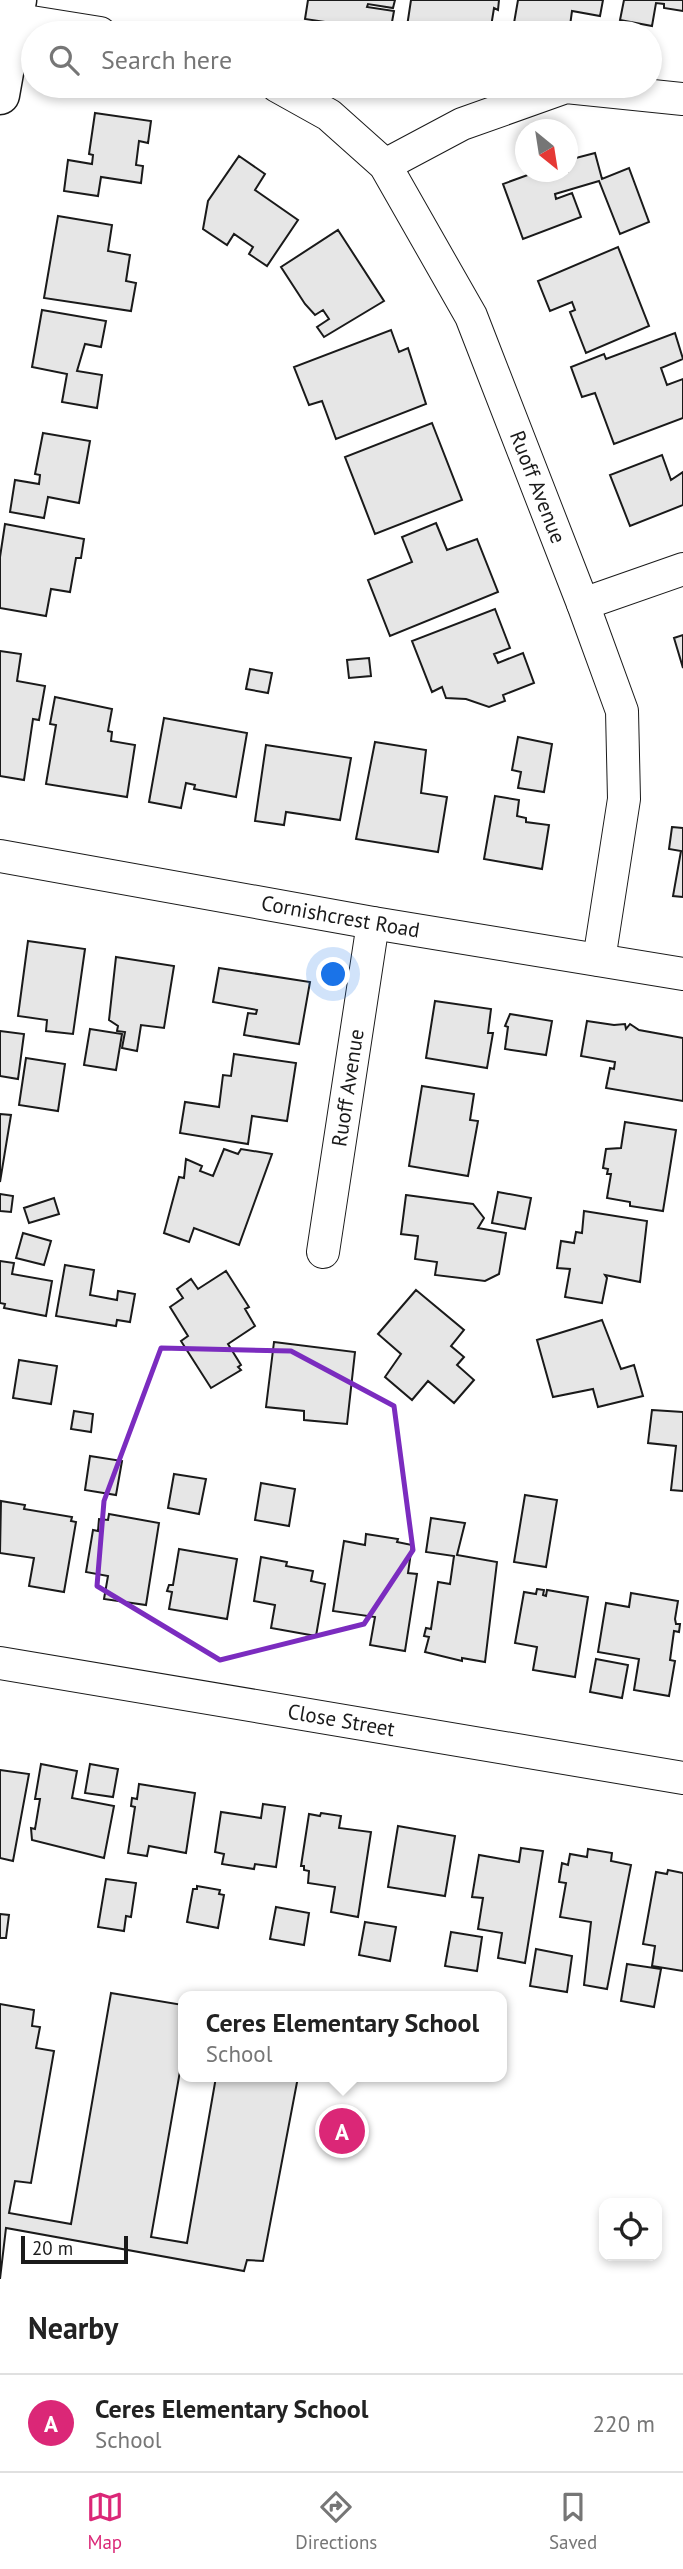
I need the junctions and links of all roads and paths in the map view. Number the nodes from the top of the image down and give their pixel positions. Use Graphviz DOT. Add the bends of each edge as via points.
graph roads {
  1 [pos="10,12"];
  2 [pos="49,21"];
  3 [pos="0,95"];
  4 [pos="662,97"];
  5 [pos="299,98"];
  6 [pos="535,98"];
  7 [pos="683,99"];
  8 [pos="385,165"];
  9 [pos="683,569"];
  10 [pos="583,604"];
  11 [pos="0,856"];
  12 [pos="373,923"];
  13 [pos="599,960"];
  14 [pos="683,974"];
  15 [pos="323,1252"];
  16 [pos="0,1662"];
  17 [pos="683,1778"];
  1 -- 2 [label="street"];
  1 -- 3 [label="street"];
  4 -- 7 [label="street"];
  5 -- 8 [label="street, Ruoff Avenue" via="329,115"];
  6 -- 8 [label="street" via="462,124"];
  8 -- 10 [label="street, Ruoff Avenue" via="471,316"];
  9 -- 10 [label="street"];
  10 -- 13 [label="street, Ruoff Avenue" via="622,711 624,799"];
  11 -- 12 [label="street, Cornishcrest Road"];
  12 -- 13 [label="street, Cornishcrest Road"];
  12 -- 15 [label="street, Ruoff Avenue"];
  13 -- 14 [label="street, Cornishcrest Road"];
  16 -- 17 [label="street, Close Street"];
}
